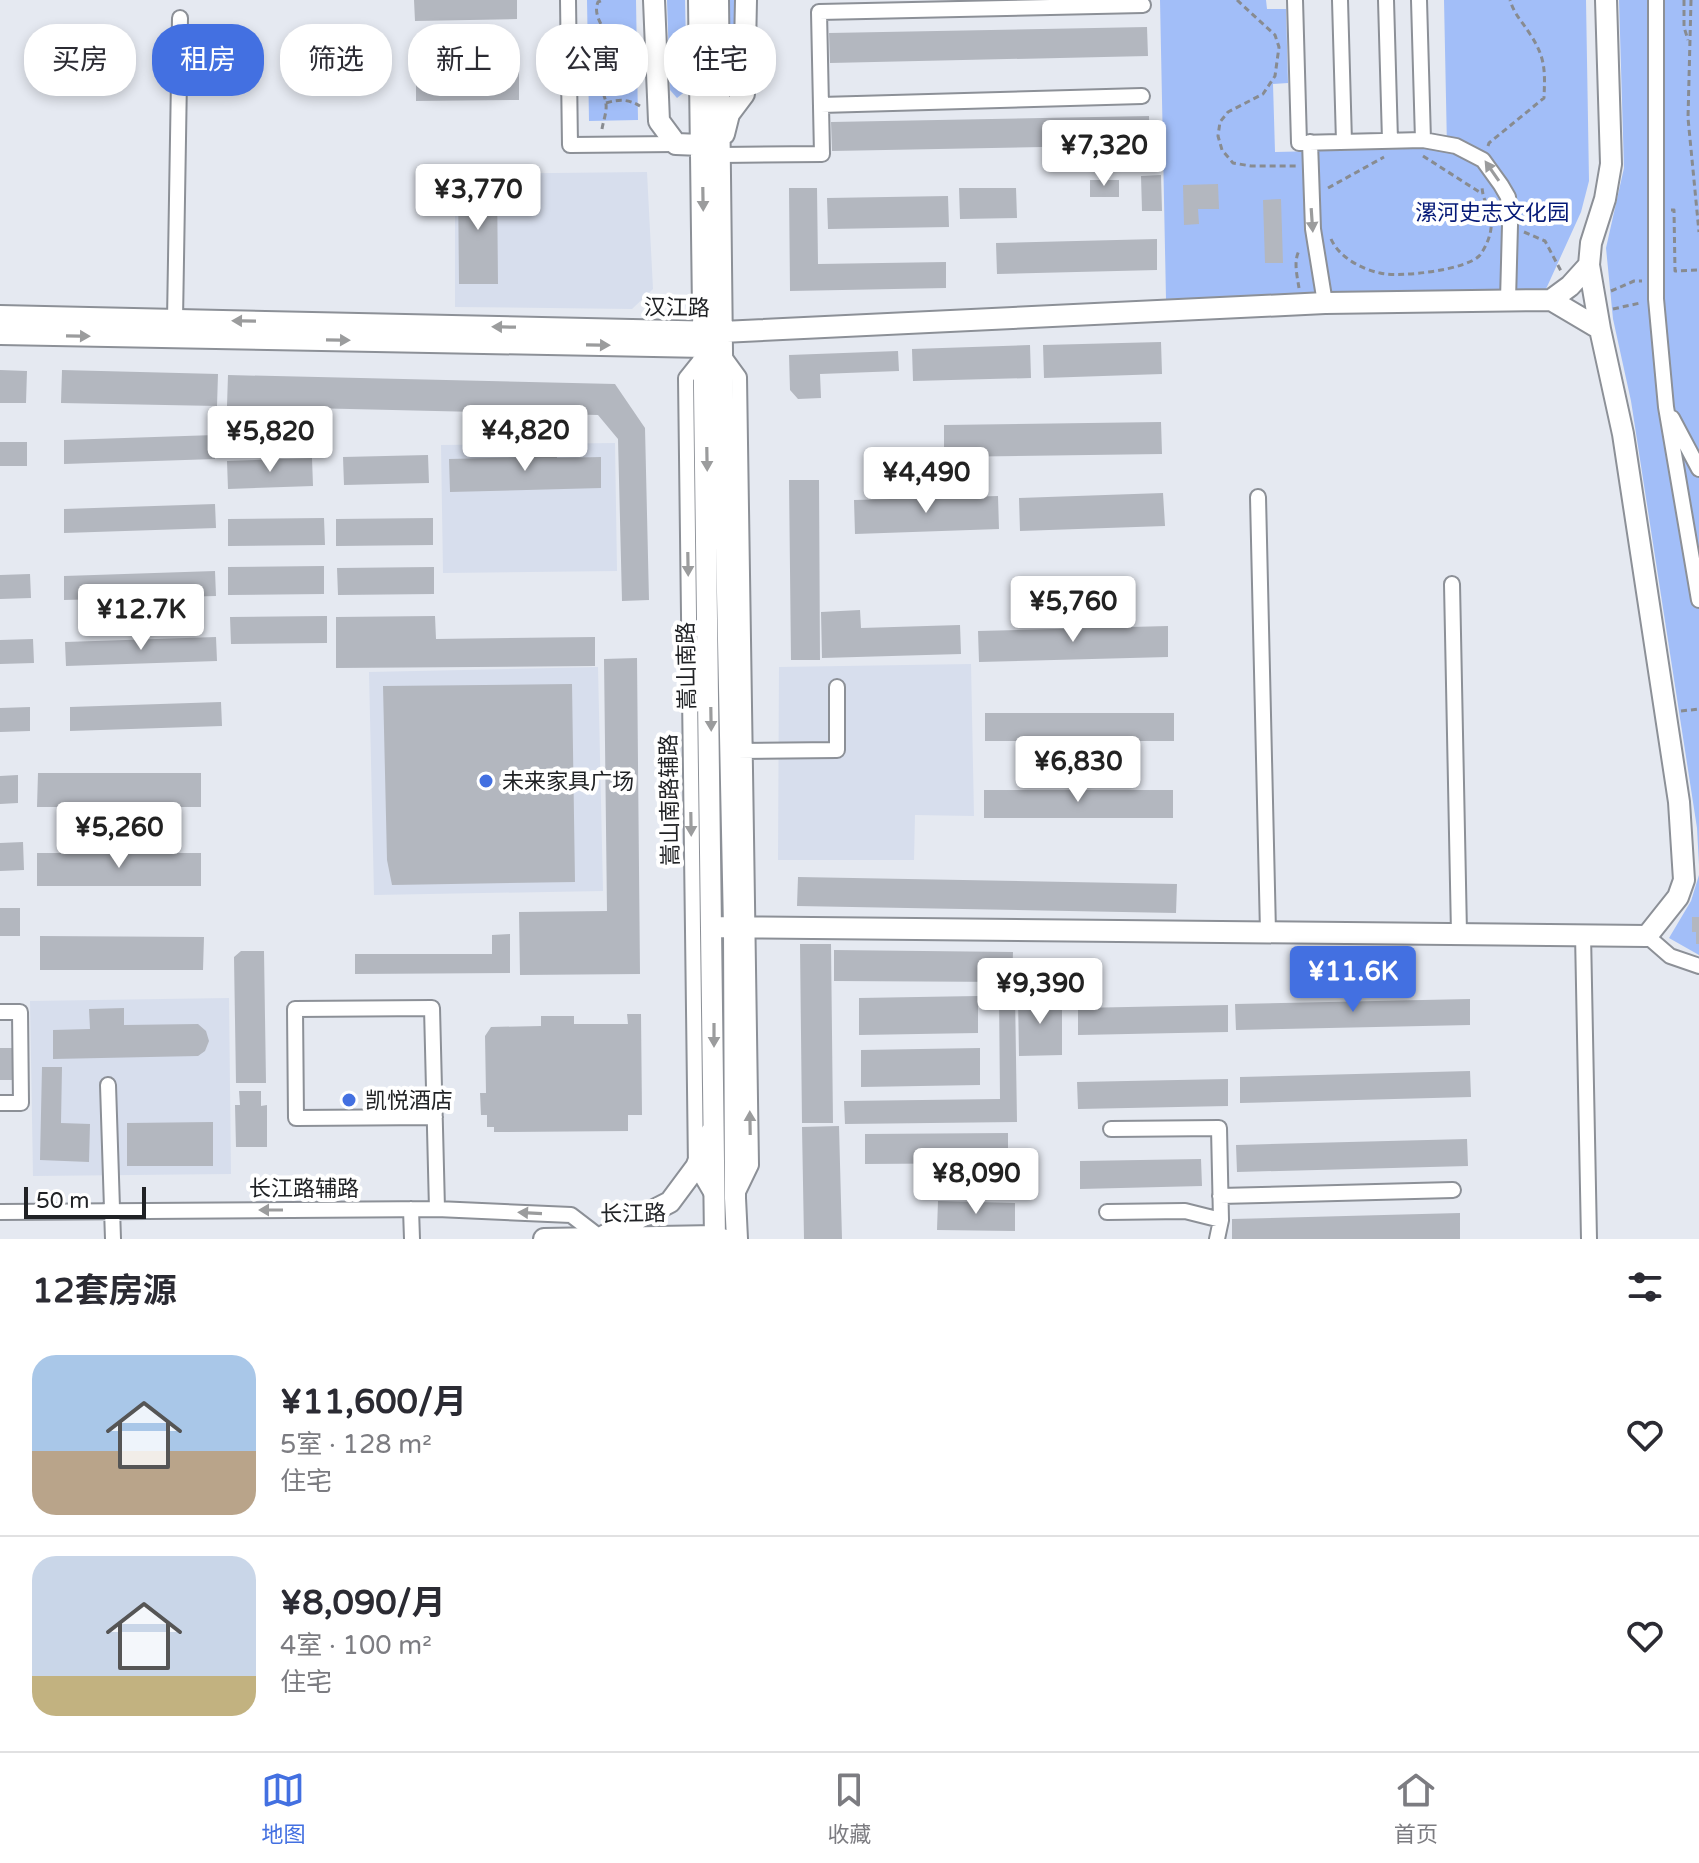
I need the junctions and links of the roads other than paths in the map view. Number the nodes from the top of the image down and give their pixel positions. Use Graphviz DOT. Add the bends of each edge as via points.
graph roads {
  1 [pos="568,0"];
  2 [pos="654,0"];
  3 [pos="699,0"];
  4 [pos="718,0"];
  5 [pos="746,0"];
  6 [pos="1295,0"];
  7 [pos="1340,0"];
  8 [pos="1386,0"];
  9 [pos="1419,0"];
  10 [pos="1606,0"];
  11 [pos="1656,0"];
  12 [pos="1143,5"];
  13 [pos="180,18"];
  14 [pos="702,24"];
  15 [pos="716,24"];
  16 [pos="710,96"];
  17 [pos="1142,96"];
  18 [pos="821,105"];
  19 [pos="1310,142"];
  20 [pos="1344,142"];
  21 [pos="676,144"];
  22 [pos="1421,147"];
  23 [pos="1389,148"];
  24 [pos="714,149"];
  25 [pos="1589,265"];
  26 [pos="1508,300"];
  27 [pos="1551,300"];
  28 [pos="1325,303"];
  29 [pos="1597,313"];
  30 [pos="0,316"];
  31 [pos="175,320"];
  32 [pos="0,334"];
  33 [pos="712,343"];
  34 [pos="1666,407"];
  35 [pos="1699,469"];
  36 [pos="1258,497"];
  37 [pos="1452,584"];
  38 [pos="1699,600"];
  39 [pos="837,687"];
  40 [pos="729,751"];
  41 [pos="732,927"];
  42 [pos="1268,932"];
  43 [pos="1459,933"];
  44 [pos="1583,934"];
  45 [pos="1647,936"];
  46 [pos="1699,966"];
  47 [pos="714,979"];
  48 [pos="694,1001"];
  49 [pos="0,1012"];
  50 [pos="108,1085"];
  51 [pos="0,1103"];
  52 [pos="435,1117"];
  53 [pos="715,1124"];
  54 [pos="1111,1129"];
  55 [pos="696,1167"];
  56 [pos="1453,1190"];
  57 [pos="1220,1196"];
  58 [pos="725,1199"];
  59 [pos="411,1209"];
  60 [pos="437,1209"];
  61 [pos="113,1211"];
  62 [pos="0,1212"];
  63 [pos="1107,1212"];
  64 [pos="1221,1220"];
  65 [pos="601,1238"];
  66 [pos="717,1238"];
  67 [pos="113,1239"];
  68 [pos="412,1239"];
  69 [pos="544,1239"];
  70 [pos="737,1239"];
  71 [pos="1217,1239"];
  72 [pos="1589,1239"];
  1 -- 21 [label="street" via="570,145"];
  2 -- 21 [label="street" via="659,121"];
  3 -- 14 [label="street"];
  4 -- 15 [label="street"];
  5 -- 24 [label="street" via="744,94"];
  6 -- 19 [label="street" via="1299,143"];
  7 -- 20 [label="street"];
  8 -- 23 [label="street"];
  9 -- 22 [label="street"];
  10 -- 25 [label="street" via="1611,164"];
  11 -- 34 [label="street" via="1656,294"];
  12 -- 18 [label="street" via="819,12"];
  13 -- 31 [label="street"];
  16 -- 24 [label="street, 嵩山南路"];
  17 -- 18 [label="street"];
  18 -- 24 [label="street" via="822,154"];
  19 -- 20 [label="street"];
  19 -- 28 [label="street, one-way" via="1313,229"];
  20 -- 23 [label="street"];
  21 -- 24 [label="street"];
  22 -- 23 [label="street"];
  26 -- 22 [label="street, one-way" via="1508,197 1483,160 1456,146"];
  24 -- 33 [label="street, 嵩山南路"];
  25 -- 27 [label="street"];
  25 -- 29 [label="street"];
  26 -- 27 [label="street"];
  26 -- 28 [label="street"];
  27 -- 29 [label="street"];
  28 -- 33 [label="street"];
  29 -- 45 [label="street" via="1625,448 1683,852 1684,880 1678,897"];
  30 -- 31 [label="street, 汉江路"];
  33 -- 31 [label="street, 汉江路, one-way"];
  32 -- 33 [label="street, 汉江路, one-way"];
  33 -- 40 [label="street, 嵩山南路"];
  33 -- 40 [label="street" via="739,377"];
  33 -- 48 [label="street, 嵩山南路辅路, one-way" via="686,378"];
  34 -- 35 [label="street"];
  34 -- 38 [label="street"];
  36 -- 42 [label="street"];
  37 -- 43 [label="street"];
  39 -- 40 [label="street" via="837,750"];
  40 -- 41 [label="street, 嵩山南路"];
  40 -- 41 [label="street"];
  41 -- 42 [label="street"];
  41 -- 47 [label="street, 嵩山南路"];
  58 -- 41 [label="street, 嵩山南路, one-way"];
  42 -- 43 [label="street"];
  43 -- 44 [label="street"];
  44 -- 45 [label="street"];
  44 -- 72 [label="street"];
  45 -- 46 [label="street" via="1670,956"];
  47 -- 48 [label="street"];
  47 -- 53 [label="street, 嵩山南路, one-way"];
  48 -- 55 [label="street, 嵩山南路辅路"];
  49 -- 51 [label="street" via="20,1012 21,1103"];
  50 -- 61 [label="street"];
  52 -- 52 [label="street" via="432,1008 295,1009 296,1118"];
  52 -- 60 [label="street"];
  53 -- 55 [label="street"];
  53 -- 58 [label="street, 嵩山南路"];
  54 -- 57 [label="street" via="1219,1128"];
  55 -- 58 [label="street, 嵩山南路辅路"];
  55 -- 65 [label="street" via="670,1202"];
  56 -- 57 [label="street"];
  57 -- 64 [label="street"];
  58 -- 66 [label="street, 嵩山南路"];
  58 -- 70 [label="street, 嵩山南路"];
  59 -- 60 [label="street, 长江路辅路"];
  59 -- 61 [label="street, 长江路辅路, one-way"];
  59 -- 68 [label="street"];
  65 -- 60 [label="street, 长江路辅路, one-way" via="571,1215"];
  61 -- 62 [label="street, 长江路辅路"];
  61 -- 67 [label="street"];
  63 -- 64 [label="street" via="1185,1211"];
  64 -- 71 [label="street"];
  65 -- 66 [label="street, 长江路"];
  65 -- 69 [label="street, 长江路"];
}
